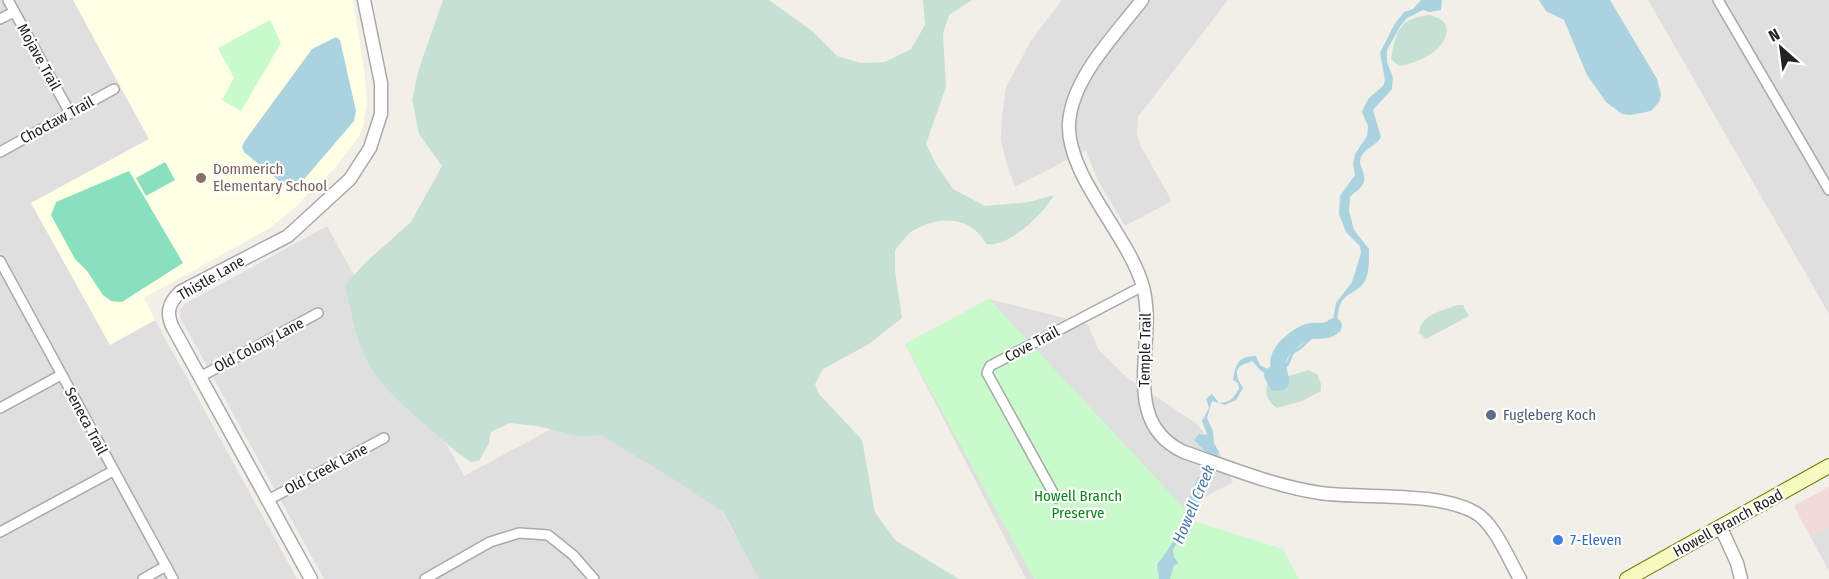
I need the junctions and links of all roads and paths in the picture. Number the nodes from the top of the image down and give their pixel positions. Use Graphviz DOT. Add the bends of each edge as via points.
graph roads {
  1 [pos="8,0"];
  2 [pos="364,0"];
  3 [pos="1142,0"];
  4 [pos="1718,0"];
  5 [pos="14,12"];
  6 [pos="0,19"];
  7 [pos="114,89"];
  8 [pos="70,113"];
  9 [pos="0,152"];
  10 [pos="1829,190"];
  11 [pos="0,261"];
  12 [pos="4,281"];
  13 [pos="1143,286"];
  14 [pos="318,313"];
  15 [pos="61,375"];
  16 [pos="200,377"];
  17 [pos="0,408"];
  18 [pos="384,438"];
  19 [pos="1829,466"];
  20 [pos="113,471"];
  21 [pos="1056,498"];
  22 [pos="268,500"];
  23 [pos="1721,528"];
  24 [pos="0,532"];
  25 [pos="166,566"];
  26 [pos="143,579"];
  27 [pos="173,579"];
  28 [pos="311,579"];
  29 [pos="425,579"];
  30 [pos="594,579"];
  31 [pos="1520,579"];
  32 [pos="1627,579"];
  33 [pos="1741,579"];
  1 -- 5 [label="street, Mojave Trail"];
  2 -- 16 [label="street, Thistle Lane" via="381,83 381,114 370,148 350,179 288,236 180,292 174,299 169,319"];
  3 -- 13 [label="street, Temple Trail" via="1080,84 1071,105 1069,137 1078,165"];
  4 -- 10 [label="street"];
  5 -- 6 [label="street"];
  5 -- 8 [label="street, Mojave Trail"];
  7 -- 8 [label="street, Choctaw Trail"];
  8 -- 9 [label="street, Choctaw Trail"];
  11 -- 12 [label="street, Seneca Trail"];
  12 -- 15 [label="street, Seneca Trail"];
  13 -- 21 [label="street, Cove Trail" via="990,366 987,373"];
  13 -- 31 [label="street, Temple Trail" via="1144,382 1149,418 1170,444 1303,490 1427,500 1475,512 1492,529"];
  14 -- 16 [label="street, Old Colony Lane"];
  15 -- 17 [label="street"];
  15 -- 20 [label="street, Seneca Trail"];
  16 -- 22 [label="street, Thistle Lane"];
  18 -- 22 [label="street, Old Creek Lane"];
  19 -- 23 [label="main road, Howell Branch Road"];
  20 -- 24 [label="street"];
  20 -- 25 [label="street, Seneca Trail"];
  22 -- 28 [label="street, Thistle Lane"];
  23 -- 32 [label="main road, Howell Branch Road"];
  23 -- 33 [label="street"];
  25 -- 26 [label="street"];
  25 -- 27 [label="street, Seneca Trail"];
  29 -- 30 [label="street" via="490,542 519,533 548,535"];
}
